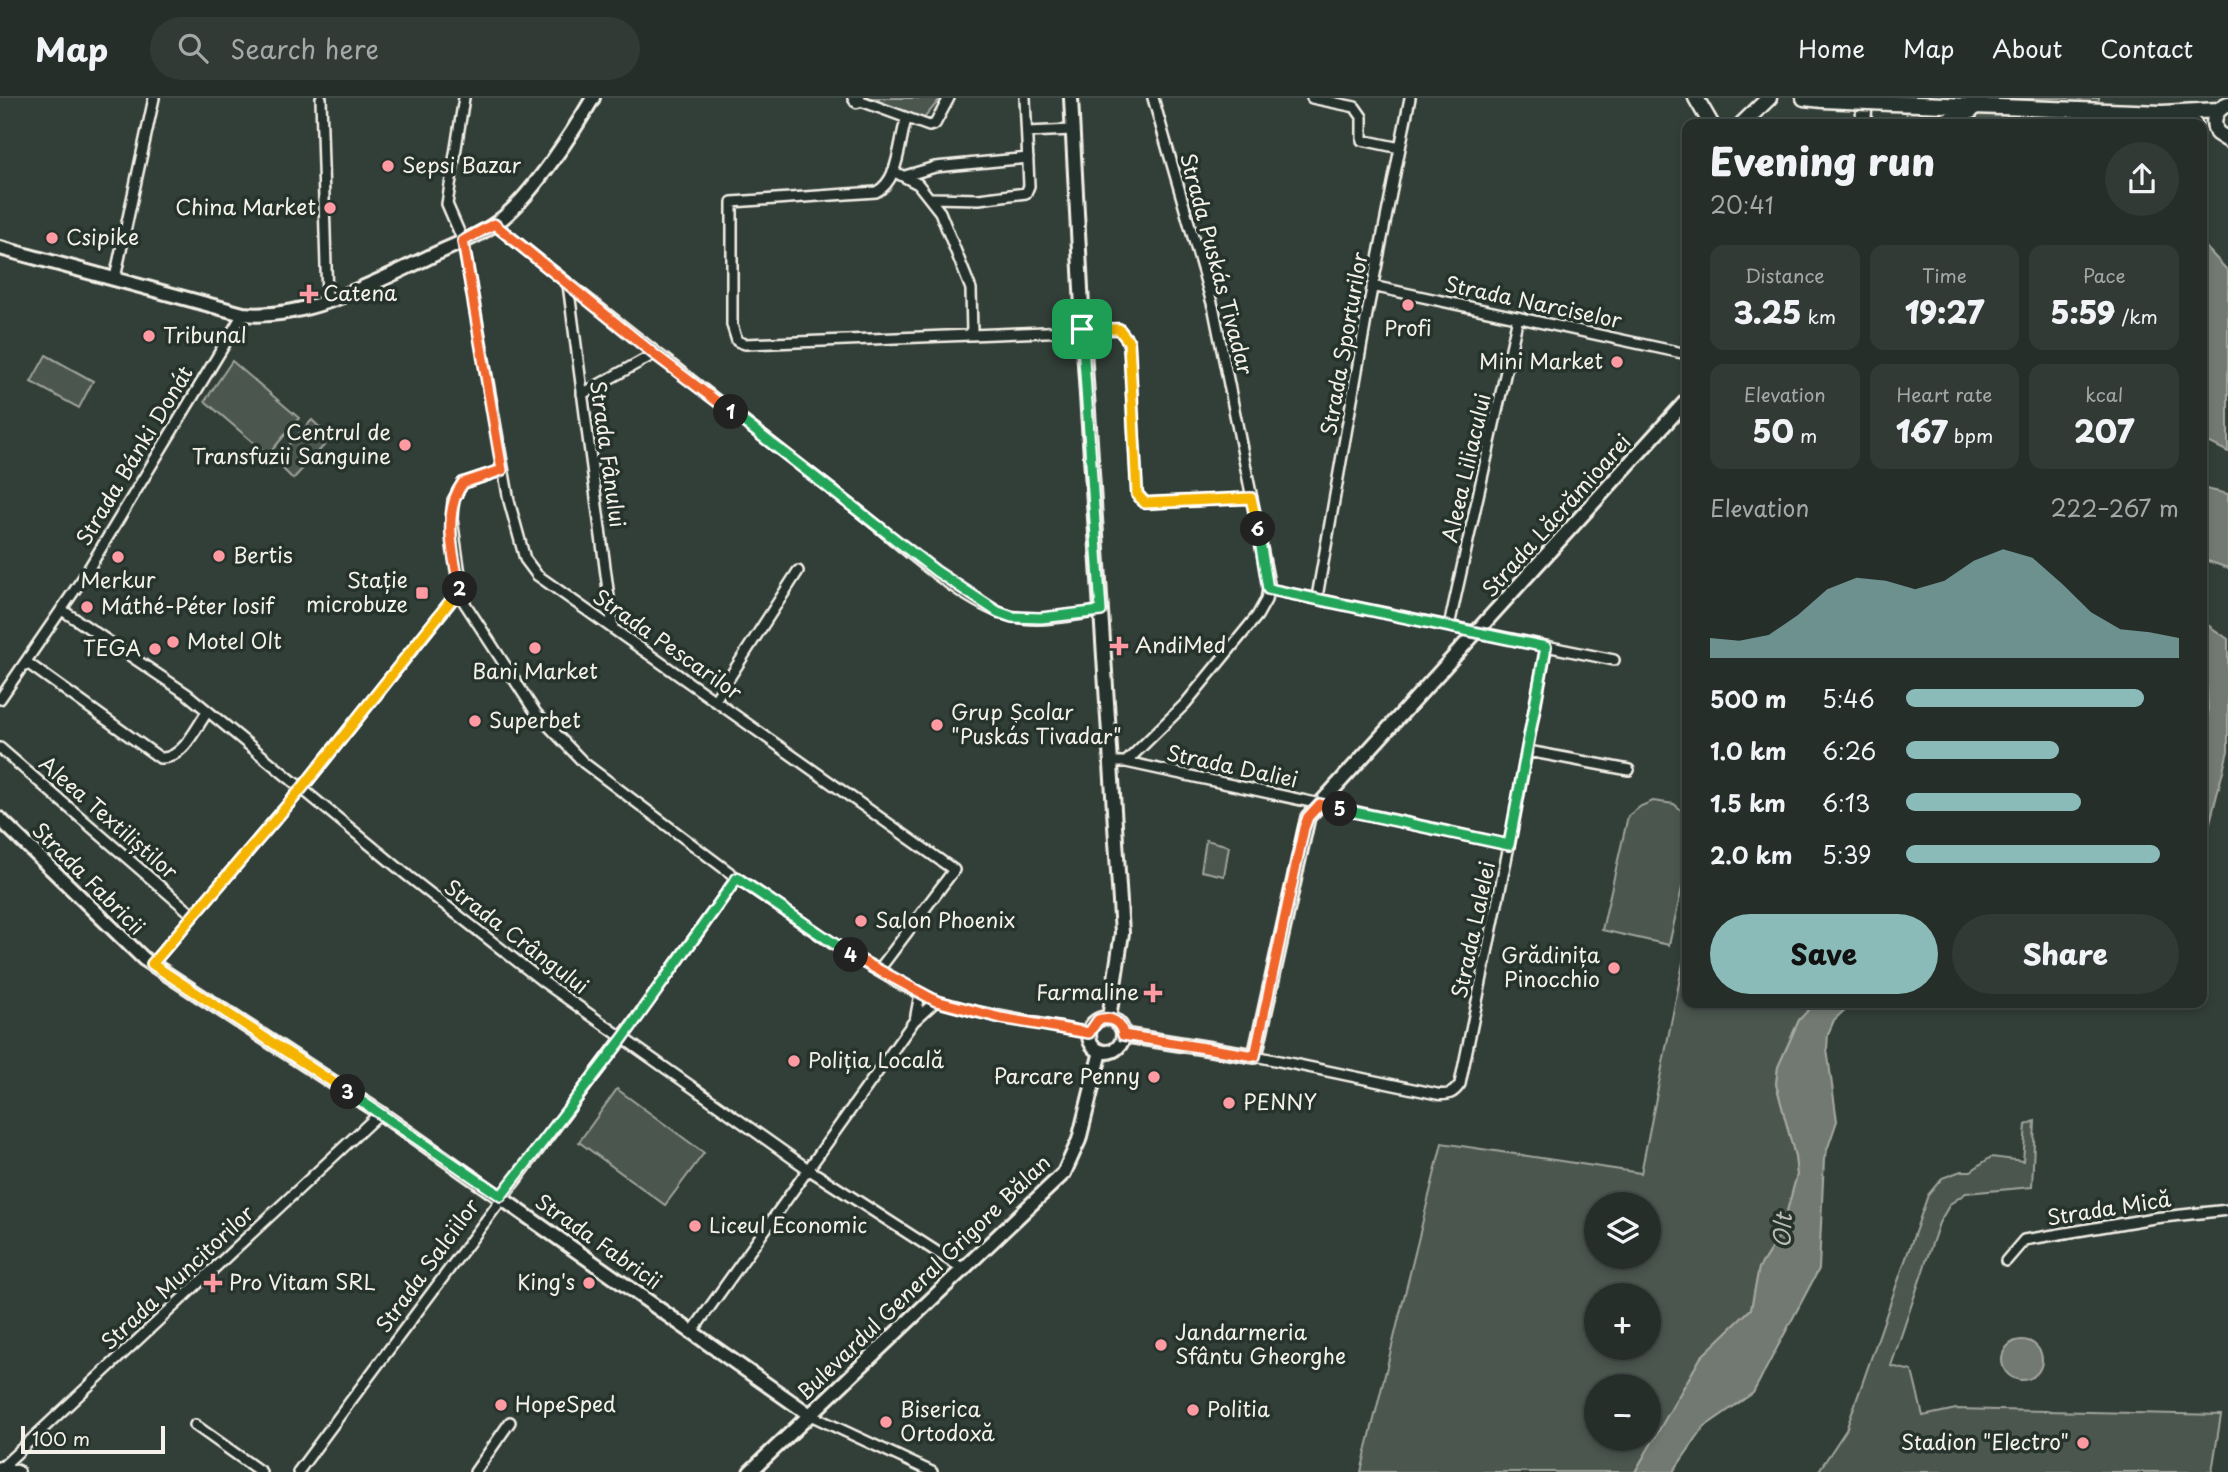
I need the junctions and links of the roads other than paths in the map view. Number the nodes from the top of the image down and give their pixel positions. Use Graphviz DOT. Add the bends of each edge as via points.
graph roads {
  1 [pos="155,98"];
  2 [pos="321,98"];
  3 [pos="464,98"];
  4 [pos="593,98"];
  5 [pos="949,98"];
  6 [pos="1025,98"];
  7 [pos="1071,98"];
  8 [pos="1153,98"];
  9 [pos="1312,98"];
  10 [pos="1410,98"];
  11 [pos="1696,98"];
  12 [pos="1769,98"];
  13 [pos="1804,98"];
  14 [pos="1865,98"];
  15 [pos="1962,98"];
  16 [pos="855,99"];
  17 [pos="1824,100"];
  18 [pos="2223,105"];
  19 [pos="1986,107"];
  20 [pos="2162,113"];
  21 [pos="1708,119"];
  22 [pos="1747,119"];
  23 [pos="1863,119"];
  24 [pos="1946,119"];
  25 [pos="2179,119"];
  26 [pos="906,120"];
  27 [pos="1073,130"];
  28 [pos="2207,130"];
  29 [pos="1027,132"];
  30 [pos="2224,139"];
  31 [pos="1400,148"];
  32 [pos="1028,158"];
  33 [pos="893,171"];
  34 [pos="905,176"];
  35 [pos="932,198"];
  36 [pos="494,224"];
  37 [pos="463,241"];
  38 [pos="0,248"];
  39 [pos="115,278"];
  40 [pos="568,284"];
  41 [pos="1372,286"];
  42 [pos="327,300"];
  43 [pos="243,314"];
  44 [pos="1518,317"];
  45 [pos="1082,329"];
  46 [pos="972,334"];
  47 [pos="1682,353"];
  48 [pos="654,354"];
  49 [pos="582,394"];
  50 [pos="1682,406"];
  51 [pos="502,470"];
  52 [pos="1251,498"];
  53 [pos="798,571"];
  54 [pos="1268,589"];
  55 [pos="460,590"];
  56 [pos="1317,597"];
  57 [pos="62,610"];
  58 [pos="1101,611"];
  59 [pos="1449,626"];
  60 [pos="613,628"];
  61 [pos="1479,633"];
  62 [pos="1546,647"];
  63 [pos="1614,660"];
  64 [pos="26,662"];
  65 [pos="0,699"];
  66 [pos="715,700"];
  67 [pos="208,711"];
  68 [pos="0,748"];
  69 [pos="1528,751"];
  70 [pos="1111,762"];
  71 [pos="1126,762"];
  72 [pos="1629,770"];
  73 [pos="303,787"];
  74 [pos="1320,804"];
  75 [pos="0,819"];
  76 [pos="1509,845"];
  77 [pos="737,878"];
  78 [pos="193,915"];
  79 [pos="152,964"];
  80 [pos="878,971"];
  81 [pos="920,994"];
  82 [pos="936,1001"];
  83 [pos="1109,1018"];
  84 [pos="914,1021"];
  85 [pos="1089,1033"];
  86 [pos="1123,1035"];
  87 [pos="623,1038"];
  88 [pos="1101,1051"];
  89 [pos="1255,1056"];
  90 [pos="380,1113"];
  91 [pos="808,1169"];
  92 [pos="501,1196"];
  93 [pos="2228,1210"];
  94 [pos="2007,1261"];
  95 [pos="965,1270"];
  96 [pos="692,1332"];
  97 [pos="810,1415"];
  98 [pos="510,1422"];
  99 [pos="195,1425"];
  100 [pos="0,1468"];
  101 [pos="17,1472"];
  102 [pos="261,1472"];
  103 [pos="299,1472"];
  104 [pos="475,1472"];
  105 [pos="750,1472"];
  106 [pos="932,1472"];
  1 -- 39 [label="street"];
  2 -- 42 [label="street"];
  3 -- 37 [label="street, Strada Pescarilor" via="447,204"];
  4 -- 36 [label="main road" via="527,192"];
  5 -- 26 [label="street" via="935,124"];
  6 -- 29 [label="street"];
  7 -- 27 [label="main road"];
  8 -- 52 [label="street, Strada Puskás Tivadar" via="1218,323"];
  9 -- 31 [label="street" via="1355,107 1362,117 1362,140"];
  10 -- 31 [label="street, Strada Sporturilor"];
  11 -- 21 [label="main road"];
  12 -- 22 [label="main road"];
  13 -- 17 [label="main road"];
  14 -- 23 [label="main road"];
  15 -- 19 [label="main road"];
  16 -- 26 [label="street"];
  17 -- 19 [label="main road, bridge"];
  18 -- 20 [label="main road"];
  18 -- 30 [label="main road" via="2213,121"];
  19 -- 20 [label="main road"];
  19 -- 24 [label="main road"];
  20 -- 25 [label="main road"];
  26 -- 33 [label="street"];
  27 -- 29 [label="street"];
  27 -- 45 [label="main road"];
  28 -- 30 [label="main road"];
  29 -- 32 [label="street"];
  31 -- 41 [label="street, Strada Sporturilor"];
  32 -- 34 [label="street" via="935,167"];
  32 -- 35 [label="street" via="1029,186 1021,195"];
  33 -- 34 [label="street"];
  33 -- 46 [label="street" via="888,184 876,191 734,200 734,335 745,344"];
  34 -- 35 [label="street"];
  35 -- 46 [label="street" via="971,289"];
  36 -- 37 [label="main road"];
  36 -- 40 [label="street"];
  37 -- 42 [label="main road"];
  37 -- 51 [label="street, Strada Pescarilor"];
  38 -- 39 [label="main road"];
  39 -- 43 [label="main road"];
  40 -- 48 [label="street"];
  40 -- 49 [label="street, Strada Fânului"];
  41 -- 44 [label="street, Strada Narciselor"];
  41 -- 56 [label="street, Strada Sporturilor"];
  42 -- 43 [label="main road" via="268,315"];
  43 -- 57 [label="street, Strada Bánki Donát"];
  44 -- 47 [label="street, Strada Narciselor"];
  44 -- 59 [label="street, Aleea Liliacului"];
  45 -- 46 [label="street"];
  45 -- 52 [label="street" via="1119,329 1129,342 1137,494 1145,503"];
  45 -- 58 [label="main road"];
  48 -- 49 [label="street"];
  48 -- 58 [label="street" via="985,605 1024,618"];
  49 -- 60 [label="street, Strada Fânului"];
  50 -- 61 [label="main road, Strada Lăcrămioarei"];
  51 -- 55 [label="street" via="463,483 453,500"];
  51 -- 60 [label="street, Strada Pescarilor" via="520,546 530,568"];
  52 -- 54 [label="street, Strada Puskás Tivadar"];
  53 -- 66 [label="street"];
  54 -- 56 [label="street"];
  54 -- 71 [label="street" via="1262,610 1223,658 1172,718"];
  55 -- 73 [label="street"];
  55 -- 77 [label="street" via="470,613 536,713 566,747"];
  56 -- 59 [label="street"];
  57 -- 64 [label="street, Strada Bánki Donát"];
  57 -- 67 [label="street, Strada Crângului"];
  58 -- 70 [label="main road"];
  59 -- 61 [label="street"];
  60 -- 66 [label="street, Strada Pescarilor"];
  61 -- 62 [label="street"];
  61 -- 74 [label="main road, Strada Lăcrămioarei"];
  62 -- 63 [label="street"];
  62 -- 69 [label="street, Strada Lalelei"];
  64 -- 65 [label="street, Strada Bánki Donát"];
  64 -- 67 [label="street" via="160,758 177,755"];
  66 -- 80 [label="street, Strada Pescarilor" via="954,870"];
  67 -- 73 [label="street, Strada Crângului"];
  68 -- 78 [label="street, Aleea Textiliștilor"];
  69 -- 72 [label="street"];
  69 -- 76 [label="street, Strada Lalelei"];
  70 -- 71 [label="street, Strada Daliei"];
  70 -- 83 [label="main road" via="1122,933"];
  71 -- 74 [label="street, Strada Daliei"];
  73 -- 78 [label="street"];
  73 -- 87 [label="street, Strada Crângului" via="492,944"];
  74 -- 76 [label="street, Strada Daliei"];
  74 -- 89 [label="main road, Strada Lăcrămioarei" via="1304,828"];
  75 -- 79 [label="main road, Strada Fabricii" via="124,943"];
  76 -- 89 [label="street, Strada Lalelei" via="1460,1084 1451,1093 1437,1094"];
  77 -- 80 [label="street"];
  77 -- 87 [label="street, Strada Salciilor"];
  78 -- 79 [label="street"];
  79 -- 90 [label="main road, Strada Fabricii"];
  80 -- 81 [label="street"];
  81 -- 82 [label="street"];
  81 -- 84 [label="street"];
  82 -- 84 [label="street"];
  82 -- 85 [label="street"];
  83 -- 85 [label="main road" via="1098,1020"];
  83 -- 86 [label="main road" via="1118,1023"];
  84 -- 91 [label="street"];
  85 -- 88 [label="main road" via="1092,1044"];
  86 -- 88 [label="main road" via="1116,1048"];
  86 -- 89 [label="main road"];
  87 -- 91 [label="street, Strada Crângului"];
  87 -- 92 [label="street, Strada Salciilor"];
  88 -- 95 [label="main road, Bulevardul General Grigore Bălan" via="1079,1140 1064,1173"];
  90 -- 92 [label="main road, Strada Fabricii"];
  90 -- 100 [label="street, Strada Muncitorilor"];
  91 -- 95 [label="street, Strada Crângului"];
  91 -- 96 [label="street"];
  92 -- 96 [label="main road, Strada Fabricii"];
  92 -- 103 [label="street, Strada Salciilor"];
  93 -- 94 [label="street, Strada Mică" via="2024,1240"];
  95 -- 97 [label="main road, Bulevardul General Grigore Bălan"];
  96 -- 97 [label="main road, Strada Fabricii"];
  97 -- 105 [label="main road, Bulevardul General Grigore Bălan"];
  97 -- 106 [label="street"];
  98 -- 104 [label="street"];
  99 -- 102 [label="street"];
  100 -- 101 [label="main road"];
}
